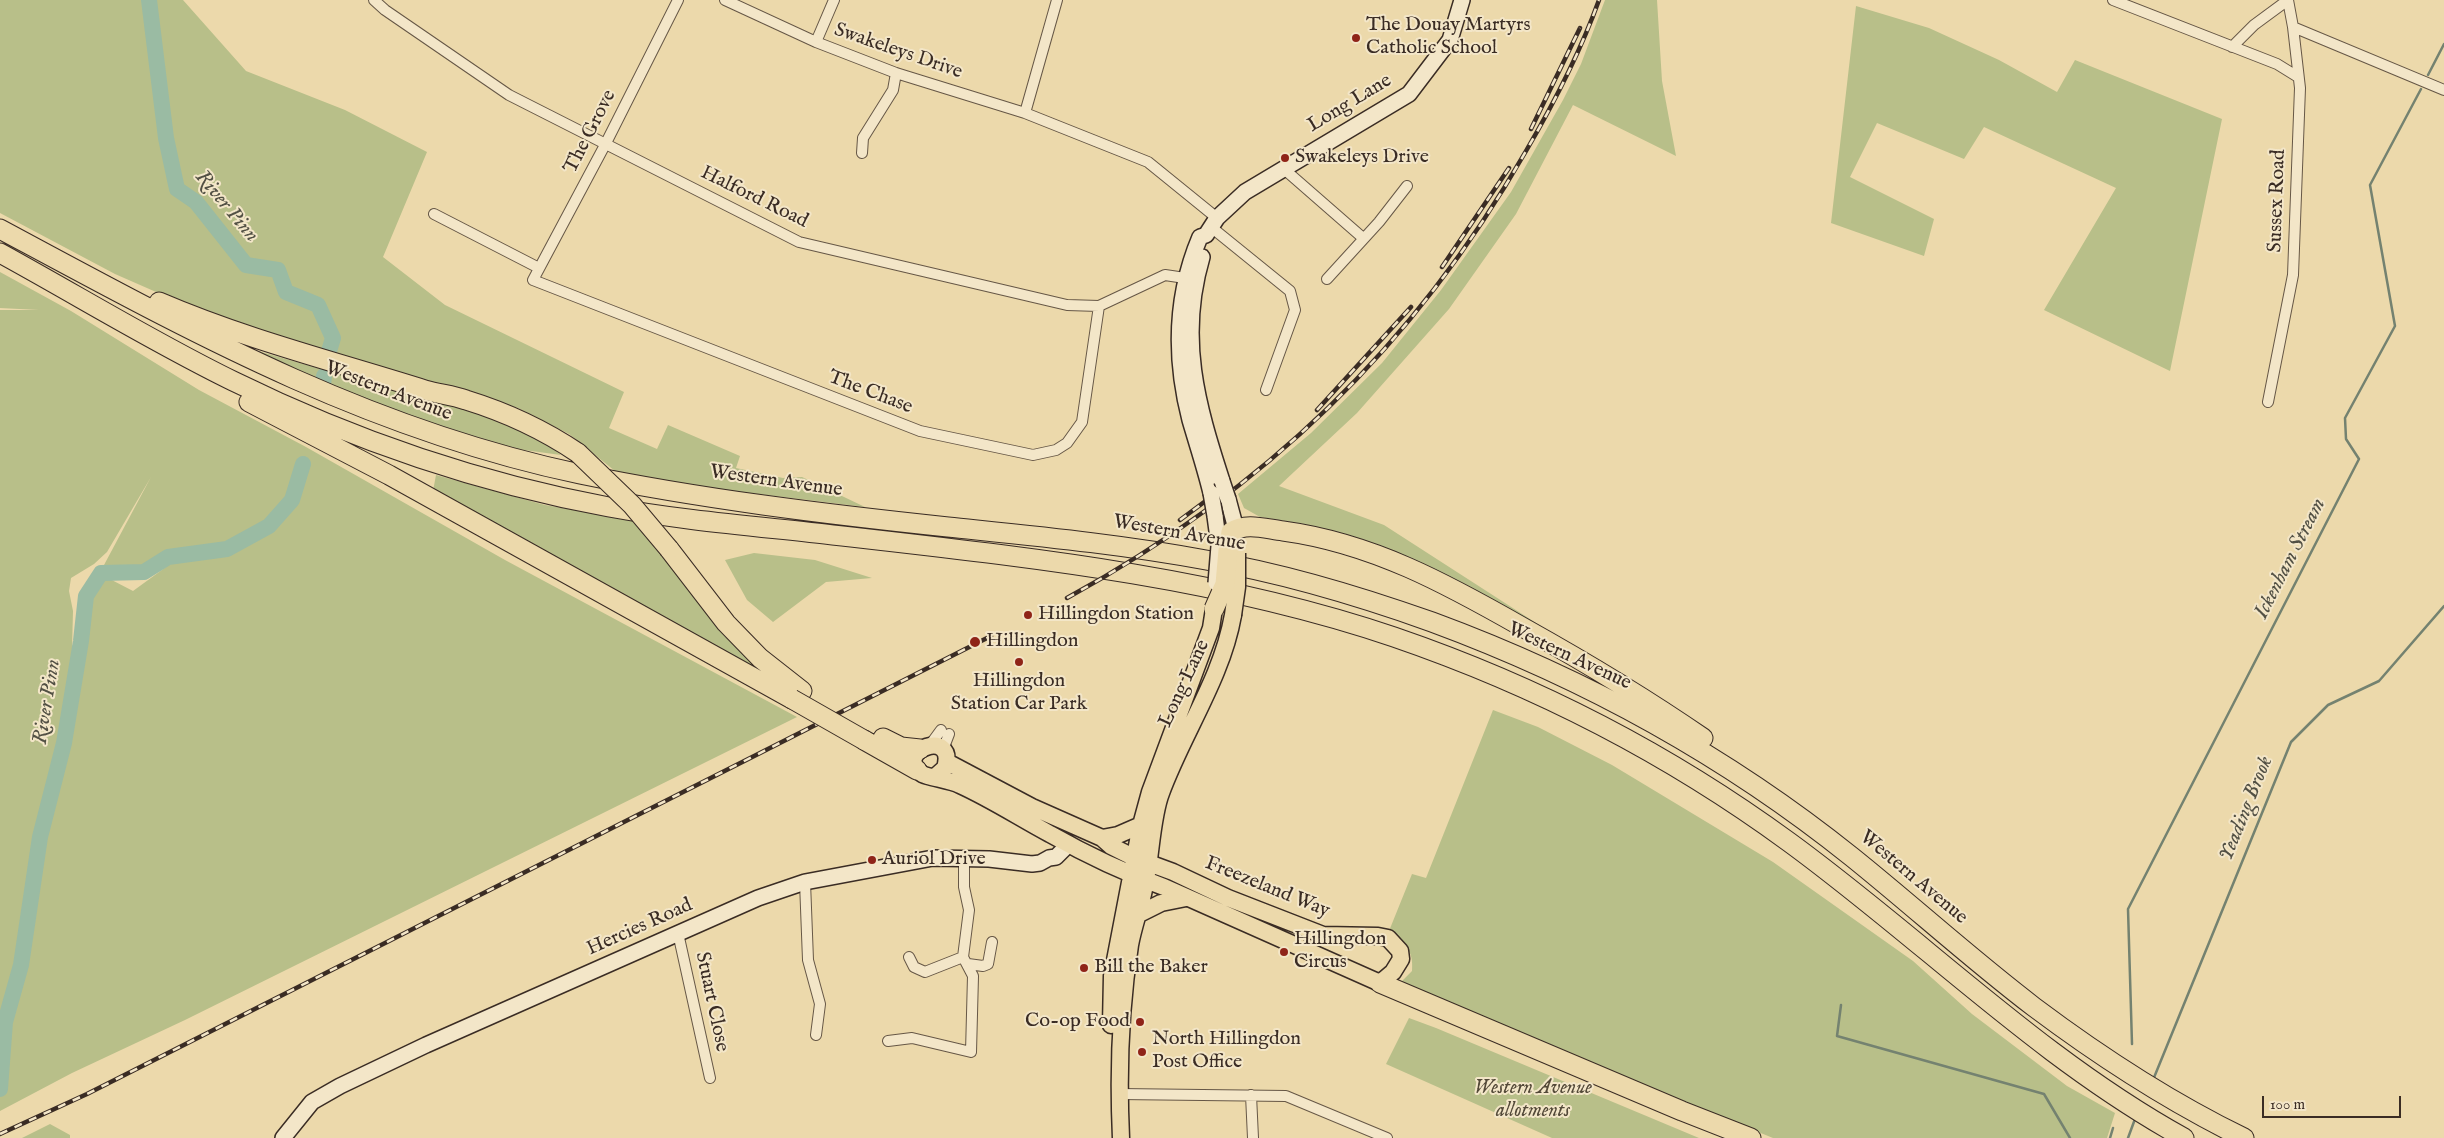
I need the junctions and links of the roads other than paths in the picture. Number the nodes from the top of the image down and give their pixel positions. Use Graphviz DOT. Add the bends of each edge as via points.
graph roads {
  1 [pos="374,0"];
  2 [pos="678,0"];
  3 [pos="725,0"];
  4 [pos="834,0"];
  5 [pos="1057,0"];
  6 [pos="1462,0"];
  7 [pos="2113,0"];
  8 [pos="2288,0"];
  9 [pos="2293,27"];
  10 [pos="816,42"];
  11 [pos="2232,47"];
  12 [pos="2297,62"];
  13 [pos="2277,64"];
  14 [pos="896,72"];
  15 [pos="2298,77"];
  16 [pos="2444,90"];
  17 [pos="1025,113"];
  18 [pos="606,143"];
  19 [pos="862,153"];
  20 [pos="1284,168"];
  21 [pos="1407,186"];
  22 [pos="434,214"];
  23 [pos="1211,227"];
  24 [pos="0,228"];
  25 [pos="1364,238"];
  26 [pos="8,257"];
  27 [pos="539,268"];
  28 [pos="1185,278"];
  29 [pos="1327,279"];
  30 [pos="533,280"];
  31 [pos="1099,306"];
  32 [pos="1266,390"];
  33 [pos="2268,402"];
  34 [pos="1216,484"];
  35 [pos="1236,529"];
  36 [pos="1228,550"];
  37 [pos="1214,610"];
  38 [pos="797,695"];
  39 [pos="868,736"];
  40 [pos="935,752"];
  41 [pos="918,770"];
  42 [pos="936,776"];
  43 [pos="1802,819"];
  44 [pos="1142,825"];
  45 [pos="1050,834"];
  46 [pos="1102,838"];
  47 [pos="1069,844"];
  48 [pos="964,858"];
  49 [pos="1049,858"];
  50 [pos="1140,869"];
  51 [pos="806,882"];
  52 [pos="1186,898"];
  53 [pos="1138,915"];
  54 [pos="678,933"];
  55 [pos="992,942"];
  56 [pos="909,958"];
  57 [pos="965,961"];
  58 [pos="1380,983"];
  59 [pos="816,1036"];
  60 [pos="888,1041"];
  61 [pos="710,1078"];
  62 [pos="1119,1094"];
  63 [pos="1251,1095"];
  64 [pos="283,1138"];
  65 [pos="1121,1138"];
  66 [pos="1253,1138"];
  67 [pos="1387,1138"];
  68 [pos="1751,1138"];
  69 [pos="2184,1138"];
  70 [pos="2244,1138"];
  1 -- 18 [label="street, Halford Road" via="509,95"];
  2 -- 18 [label="street, The Grove"];
  3 -- 10 [label="street, Swakeleys Drive"];
  4 -- 10 [label="street"];
  5 -- 17 [label="street"];
  6 -- 20 [label="main road, Long Lane" via="1450,40 1409,94"];
  7 -- 11 [label="street"];
  8 -- 9 [label="street, Sussex Road"];
  8 -- 11 [label="street" via="2268,13"];
  9 -- 12 [label="street, Sussex Road"];
  9 -- 16 [label="street"];
  10 -- 14 [label="street, Swakeleys Drive"];
  11 -- 13 [label="street"];
  12 -- 13 [label="street"];
  12 -- 15 [label="street, Sussex Road"];
  13 -- 15 [label="street"];
  14 -- 17 [label="street, Swakeleys Drive"];
  14 -- 19 [label="street" via="893,90 863,138"];
  15 -- 33 [label="street, Sussex Road" via="2292,275"];
  17 -- 23 [label="street, Swakeleys Drive" via="1148,162"];
  18 -- 27 [label="street, The Grove"];
  18 -- 31 [label="street, Halford Road" via="799,242 1067,305"];
  20 -- 23 [label="main road, Long Lane" via="1245,192"];
  20 -- 25 [label="street"];
  21 -- 25 [label="street"];
  22 -- 27 [label="street"];
  23 -- 28 [label="main road, Long Lane" via="1200,237"];
  23 -- 32 [label="street, Swakeleys Drive" via="1290,291 1295,310"];
  23 -- 34 [label="main road, Long Lane" via="1192,295 1190,343"];
  24 -- 38 [label="highway, bridge" via="211,324 465,400 559,440 632,505 726,623"];
  24 -- 43 [label="highway, Western Avenue" via="164,318 255,363 367,411 442,438 527,462 640,485 748,502 1210,560 1373,602 1506,652 1606,698 1697,747"];
  25 -- 29 [label="street"];
  26 -- 38 [label="highway" via="123,331 234,394"];
  26 -- 69 [label="highway" via="190,359 276,402 392,448 471,474 614,508 966,550 1175,581 1269,600 1392,637 1490,674 1594,720 1682,769 1788,841 2105,1091"];
  27 -- 30 [label="street, The Grove"];
  28 -- 31 [label="street, Halford Road" via="1172,275 1158,277"];
  28 -- 34 [label="main road, Long Lane" via="1180,316 1181,372 1190,419"];
  30 -- 31 [label="street, The Chase" via="920,431 1033,455 1056,450 1067,443 1082,422"];
  34 -- 35 [label="main road, Long Lane, bridge" via="1230,504"];
  34 -- 36 [label="main road, Long Lane, bridge" via="1215,516"];
  35 -- 36 [label="highway" via="1229,536"];
  35 -- 43 [label="highway" via="1252,526 1321,537 1376,553 1447,585 1656,706 1761,779"];
  36 -- 37 [label="highway, bridge" via="1225,584"];
  36 -- 50 [label="main road, Long Lane, bridge" via="1237,587 1230,636 1160,796"];
  37 -- 44 [label="main road, Long Lane" via="1205,646 1150,792"];
  38 -- 39 [label="highway"];
  39 -- 40 [label="highway"];
  39 -- 41 [label="highway"];
  40 -- 40 [label="street" via="945,732 944,747"];
  40 -- 41 [label="main road" via="915,759"];
  40 -- 42 [label="main road" via="945,768"];
  40 -- 46 [label="main road" via="1032,807"];
  41 -- 42 [label="main road" via="922,775"];
  42 -- 45 [label="main road" via="975,792"];
  43 -- 70 [label="highway, Western Avenue" via="1852,856 2036,1008 2168,1096"];
  44 -- 46 [label="main road" via="1118,836"];
  44 -- 50 [label="main road, Long Lane"];
  45 -- 47 [label="main road"];
  45 -- 49 [label="main road" via="1045,852"];
  46 -- 50 [label="main road"];
  47 -- 49 [label="main road, Hercies Road" via="1056,857"];
  47 -- 50 [label="main road"];
  48 -- 49 [label="main road, Hercies Road" via="1032,864"];
  48 -- 51 [label="main road, Hercies Road" via="933,858"];
  48 -- 57 [label="street" via="964,887 969,910"];
  50 -- 52 [label="main road, Freezeland Way"];
  50 -- 53 [label="main road, Long Lane"];
  50 -- 58 [label="main road, Freezeland Way" via="1173,872 1323,935 1388,938 1400,951 1401,959 1393,972"];
  50 -- 62 [label="main road, Long Lane" via="1112,976 1111,1047"];
  51 -- 54 [label="main road, Hercies Road" via="758,898"];
  51 -- 59 [label="street" via="808,960 820,1004"];
  52 -- 53 [label="main road" via="1161,903"];
  52 -- 58 [label="main road, Freezeland Way"];
  53 -- 62 [label="main road, Long Lane" via="1130,944 1122,1008"];
  54 -- 61 [label="street, Stuart Close"];
  54 -- 64 [label="main road, Hercies Road" via="340,1086 312,1102"];
  55 -- 57 [label="street" via="988,964 983,966"];
  56 -- 57 [label="street" via="914,967 925,972"];
  57 -- 60 [label="street" via="973,976 970,1052 912,1038"];
  58 -- 68 [label="highway"];
  62 -- 63 [label="street"];
  62 -- 65 [label="main road, Long Lane"];
  63 -- 66 [label="street"];
  63 -- 67 [label="street" via="1286,1096"];
}
